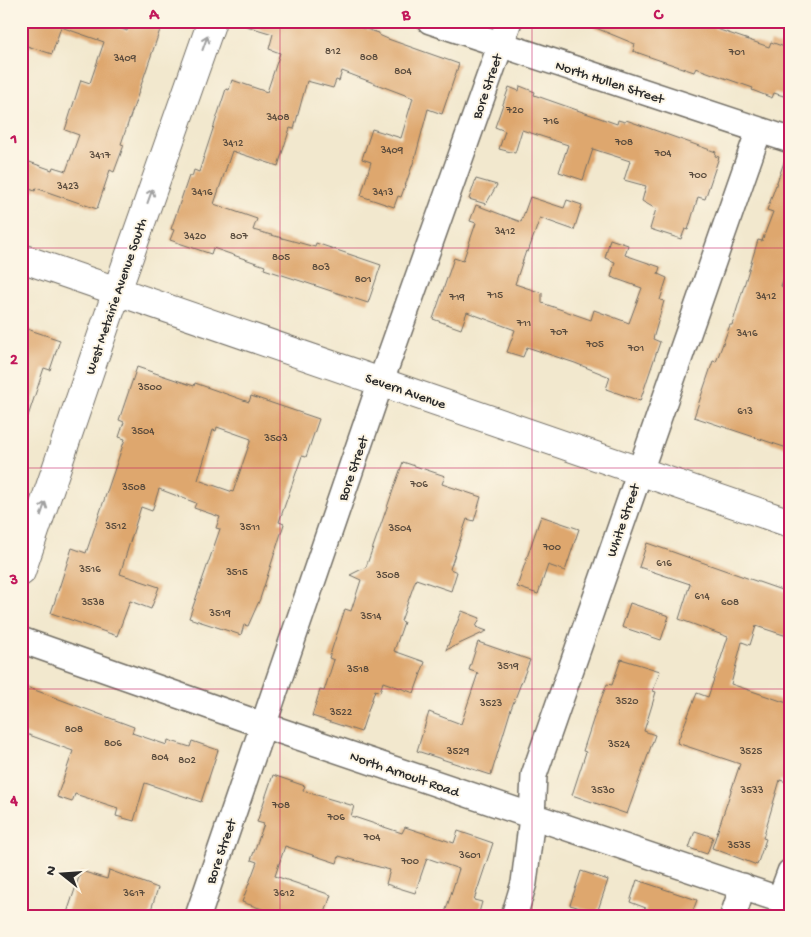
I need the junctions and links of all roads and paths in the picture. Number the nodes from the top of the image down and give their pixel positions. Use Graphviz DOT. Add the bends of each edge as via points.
graph roads {
  1 [pos="212,21"];
  2 [pos="430,21"];
  3 [pos="509,21"];
  4 [pos="500,46"];
  5 [pos="759,130"];
  6 [pos="790,140"];
  7 [pos="21,258"];
  8 [pos="116,291"];
  9 [pos="381,382"];
  10 [pos="639,470"];
  11 [pos="790,523"];
  12 [pos="21,572"];
  13 [pos="21,640"];
  14 [pos="263,725"];
  15 [pos="532,817"];
  16 [pos="790,872"];
  17 [pos="743,886"];
  18 [pos="785,901"];
  19 [pos="198,916"];
  20 [pos="514,916"];
  21 [pos="732,916"];
  8 -- 1 [label="street, West Metairie Avenue South, one-way"];
  2 -- 4 [label="street, North Hullen Street"];
  3 -- 4 [label="street, Bore Street"];
  4 -- 5 [label="street, North Hullen Street"];
  4 -- 9 [label="street, Bore Street"];
  5 -- 6 [label="street, North Hullen Street"];
  5 -- 10 [label="street, White Street"];
  7 -- 8 [label="street, Severn Avenue"];
  8 -- 9 [label="street, Severn Avenue"];
  12 -- 8 [label="street, West Metairie Avenue South, one-way"];
  9 -- 10 [label="street, Severn Avenue"];
  9 -- 14 [label="street, Bore Street"];
  10 -- 11 [label="street, Severn Avenue"];
  10 -- 15 [label="street, White Street" via="534,775"];
  13 -- 14 [label="street, North Arnoult Road"];
  14 -- 15 [label="street, North Arnoult Road"];
  14 -- 19 [label="street, Bore Street"];
  15 -- 17 [label="street, North Arnoult Road"];
  15 -- 20 [label="street, White Street" via="524,883"];
  16 -- 18 [label="street"];
  17 -- 18 [label="street, North Arnoult Road"];
  17 -- 21 [label="street"];
}
